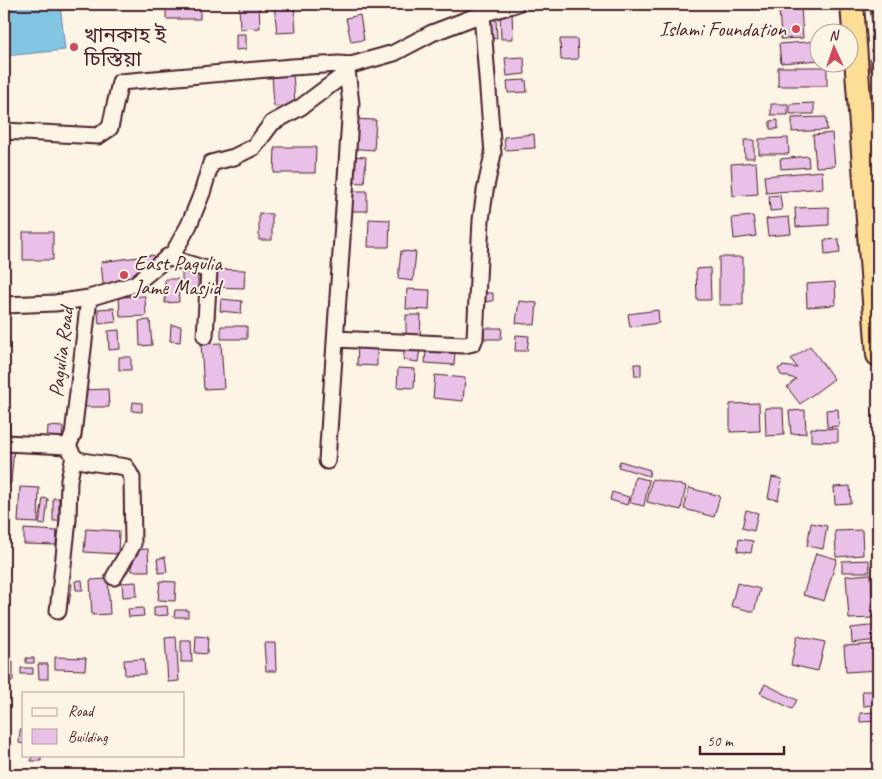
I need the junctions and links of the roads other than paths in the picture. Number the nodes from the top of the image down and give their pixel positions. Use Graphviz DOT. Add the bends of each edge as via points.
graph roads {
  1 [pos="516,4"];
  2 [pos="852,4"];
  3 [pos="482,14"];
  4 [pos="349,68"];
  5 [pos="4,131"];
  6 [pos="167,257"];
  7 [pos="89,298"];
  8 [pos="4,306"];
  9 [pos="205,336"];
  10 [pos="335,339"];
  11 [pos="878,355"];
  12 [pos="4,443"];
  13 [pos="71,451"];
  14 [pos="327,461"];
  15 [pos="114,577"];
  16 [pos="58,612"];
  1 -- 3 [label="street, Pagulia Road"];
  2 -- 11 [label="highway"];
  3 -- 4 [label="street, Pagulia Road" via="432,33 394,53"];
  3 -- 10 [label="street" via="493,154 481,220 473,343"];
  4 -- 5 [label="street, Pagulia Road" via="339,64 120,82 110,128 98,136"];
  4 -- 6 [label="street, Pagulia Road" via="301,107 272,123 254,147 211,163 189,225 174,252"];
  4 -- 10 [label="street" via="351,104"];
  6 -- 7 [label="street, Pagulia Road" via="135,284"];
  6 -- 9 [label="street" via="209,270"];
  7 -- 8 [label="street"];
  7 -- 13 [label="street, Pagulia Road"];
  10 -- 14 [label="street"];
  12 -- 13 [label="street"];
  13 -- 15 [label="street" via="75,459 90,464 126,467 132,478 133,544"];
  13 -- 16 [label="street, Pagulia Road" via="68,520"];
}
